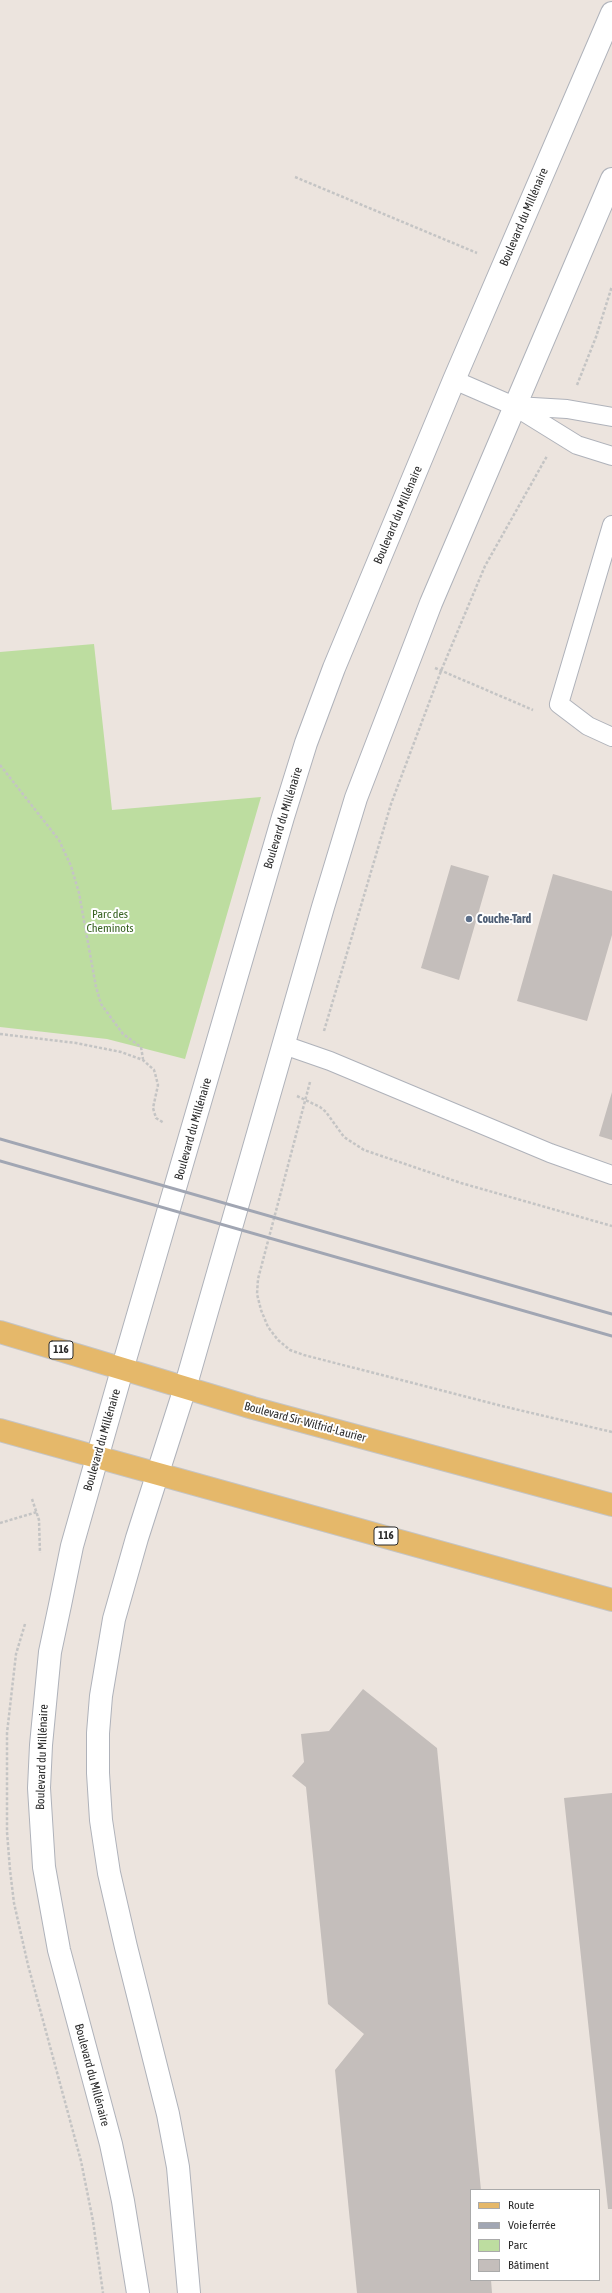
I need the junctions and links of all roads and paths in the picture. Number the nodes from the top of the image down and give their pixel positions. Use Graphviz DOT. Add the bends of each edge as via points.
graph roads {
  1 [pos="612,13"];
  2 [pos="295,177"];
  3 [pos="612,179"];
  4 [pos="503,263"];
  5 [pos="612,286"];
  6 [pos="454,380"];
  7 [pos="575,390"];
  8 [pos="514,406"];
  9 [pos="612,417"];
  10 [pos="612,456"];
  11 [pos="545,461"];
  12 [pos="612,525"];
  13 [pos="409,657"];
  14 [pos="441,671"];
  15 [pos="534,711"];
  16 [pos="612,737"];
  17 [pos="0,765"];
  18 [pos="324,1031"];
  19 [pos="0,1034"];
  20 [pos="284,1045"];
  21 [pos="143,1060"];
  22 [pos="310,1083"];
  23 [pos="305,1099"];
  24 [pos="169,1125"];
  25 [pos="612,1175"];
  26 [pos="612,1226"];
  27 [pos="0,1332"];
  28 [pos="122,1370"];
  29 [pos="185,1388"];
  30 [pos="0,1430"];
  31 [pos="612,1432"];
  32 [pos="97,1456"];
  33 [pos="159,1474"];
  34 [pos="32,1499"];
  35 [pos="612,1505"];
  36 [pos="37,1512"];
  37 [pos="0,1523"];
  38 [pos="40,1558"];
  39 [pos="612,1600"];
  40 [pos="46,2030"];
  41 [pos="103,2293"];
  42 [pos="138,2293"];
  43 [pos="189,2293"];
  1 -- 4 [label="street, Boulevard du Millénaire"];
  2 -- 4 [label="path"];
  3 -- 8 [label="street"];
  4 -- 6 [label="street, Boulevard du Millénaire"];
  5 -- 7 [label="path" via="596,337"];
  6 -- 8 [label="lane"];
  6 -- 28 [label="street, Boulevard du Millénaire" via="334,668 306,743"];
  8 -- 9 [label="lane" via="567,409"];
  8 -- 10 [label="lane" via="576,445"];
  8 -- 13 [label="street"];
  11 -- 14 [label="path" via="486,566"];
  12 -- 16 [label="lane" via="559,704 588,726"];
  13 -- 14 [label="path"];
  13 -- 20 [label="street" via="356,798"];
  14 -- 15 [label="path"];
  14 -- 18 [label="path" via="389,811"];
  17 -- 21 [label="path" via="59,840 71,866 79,894 101,1004 123,1034 142,1048"];
  19 -- 21 [label="path" via="76,1043 121,1052"];
  20 -- 25 [label="lane" via="330,1061 550,1153"];
  20 -- 29 [label="street"];
  21 -- 24 [label="path" via="154,1070 158,1085 154,1113 160,1121"];
  22 -- 23 [label="path"];
  23 -- 26 [label="path" via="326,1112 344,1137 364,1150 460,1183"];
  23 -- 31 [label="path" via="258,1279 257,1294 261,1310 268,1327 278,1340 290,1350 304,1355"];
  27 -- 28 [label="main road, Boulevard Sir-Wilfrid-Laurier / 116"];
  28 -- 29 [label="main road, Boulevard Sir-Wilfrid-Laurier / 116"];
  28 -- 32 [label="street, Boulevard du Millénaire"];
  29 -- 33 [label="street"];
  29 -- 35 [label="main road, Boulevard Sir-Wilfrid-Laurier / 116"];
  30 -- 32 [label="main road, 116"];
  32 -- 33 [label="main road, 116"];
  32 -- 42 [label="street, Boulevard du Millénaire" via="72,1546 50,1652 41,1745 41,1831 53,1924 111,2144"];
  33 -- 39 [label="main road, 116"];
  33 -- 43 [label="street" via="137,1538 114,1619 101,1696 98,1773 101,1820 110,1873 134,1984 166,2107 176,2160"];
  34 -- 36 [label="path"];
  36 -- 37 [label="path"];
  36 -- 38 [label="path"];
  40 -- 41 [label="path" via="81,2161 94,2222"];
}
